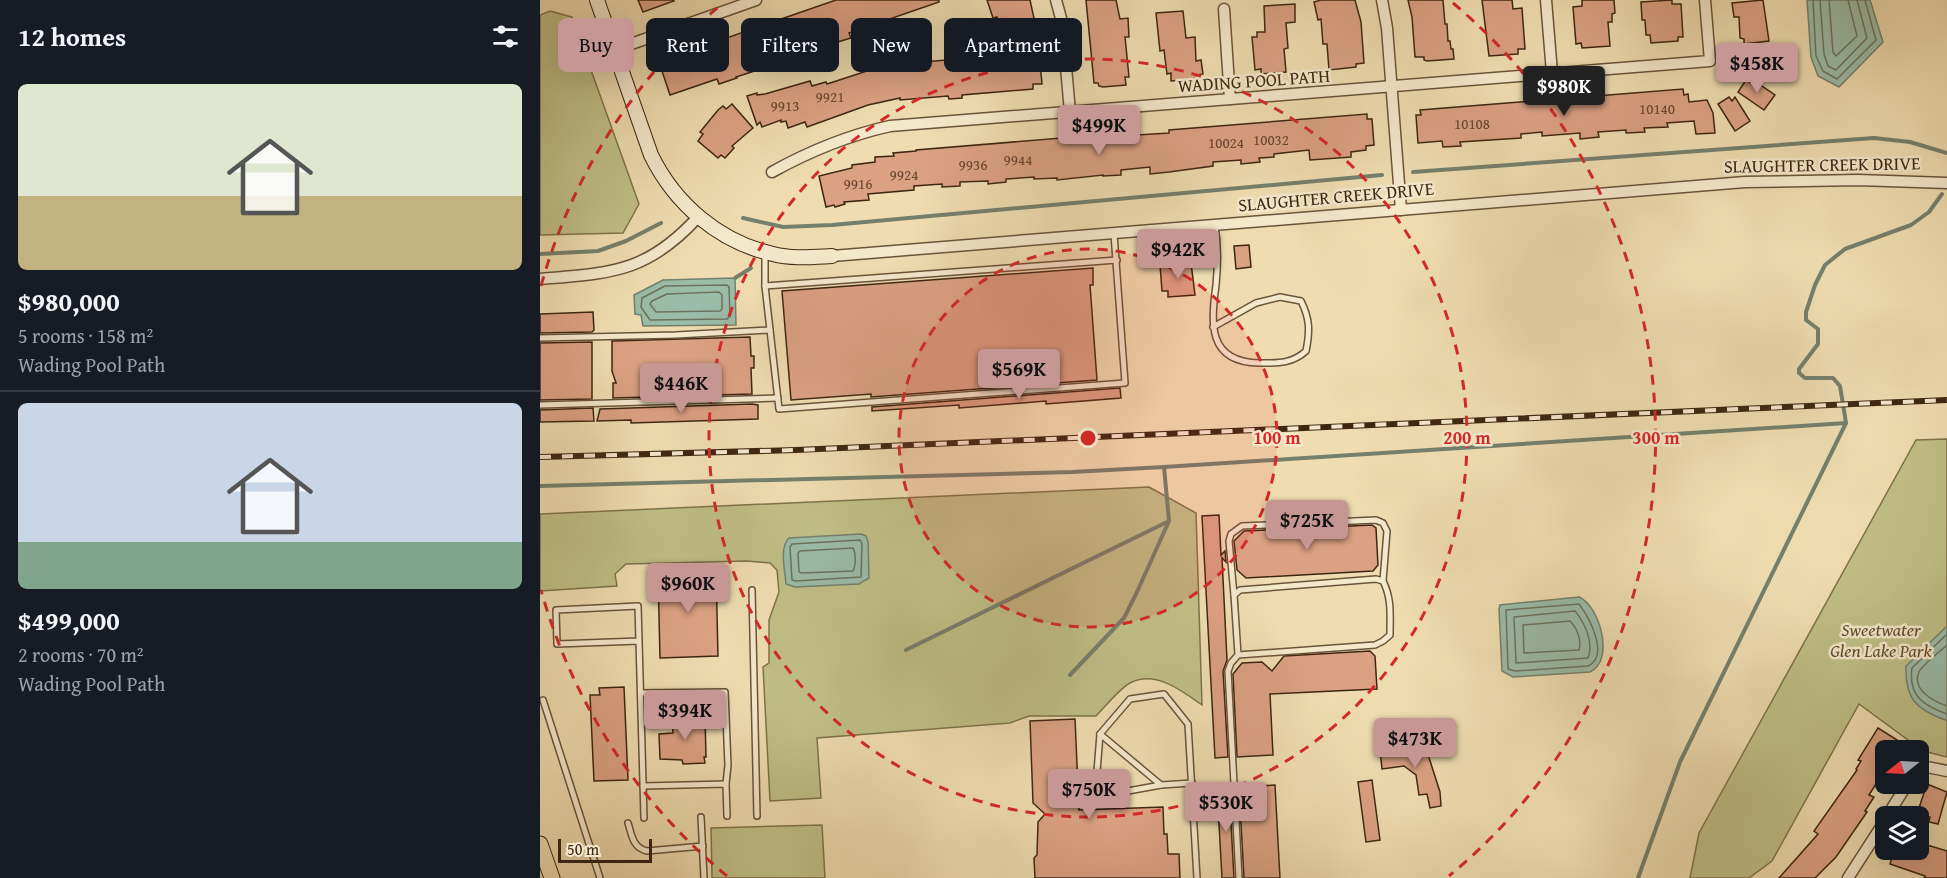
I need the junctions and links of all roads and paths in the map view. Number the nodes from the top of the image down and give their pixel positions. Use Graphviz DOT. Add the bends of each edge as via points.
graph roads {
  1 [pos="597,0"];
  2 [pos="756,0"];
  3 [pos="1056,0"];
  4 [pos="1382,0"];
  5 [pos="1546,0"];
  6 [pos="1706,0"];
  7 [pos="1224,9"];
  8 [pos="603,18"];
  9 [pos="634,43"];
  10 [pos="622,72"];
  11 [pos="1552,74"];
  12 [pos="1392,87"];
  13 [pos="1230,99"];
  14 [pos="1070,112"];
  15 [pos="772,172"];
  16 [pos="1947,183"];
  17 [pos="1401,210"];
  18 [pos="698,217"];
  19 [pos="1215,225"];
  20 [pos="1114,232"];
  21 [pos="765,252"];
  22 [pos="832,256"];
  23 [pos="1117,260"];
  24 [pos="540,279"];
  25 [pos="765,286"];
  26 [pos="1213,327"];
  27 [pos="770,330"];
  28 [pos="540,338"];
  29 [pos="778,398"];
  30 [pos="540,405"];
  31 [pos="1383,581"];
  32 [pos="752,590"];
  33 [pos="1234,595"];
  34 [pos="639,641"];
  35 [pos="1238,655"];
  36 [pos="640,693"];
  37 [pos="543,700"];
  38 [pos="1100,734"];
  39 [pos="1929,767"];
  40 [pos="1947,771"];
  41 [pos="1192,783"];
  42 [pos="726,784"];
  43 [pos="1161,785"];
  44 [pos="643,786"];
  45 [pos="727,816"];
  46 [pos="757,816"];
  47 [pos="701,817"];
  48 [pos="644,818"];
  49 [pos="628,823"];
  50 [pos="1875,838"];
  51 [pos="540,844"];
  52 [pos="703,846"];
  53 [pos="1854,876"];
  54 [pos="552,878"];
  55 [pos="600,878"];
  56 [pos="704,878"];
  57 [pos="1197,878"];
  58 [pos="1239,878"];
  1 -- 8 [label="street, SLAUGHTER CREEK DRIVE"];
  2 -- 9 [label="street"];
  3 -- 14 [label="street" via="1062,22"];
  4 -- 12 [label="street"];
  5 -- 11 [label="street"];
  6 -- 11 [label="street, WADING POOL PATH" via="1710,61"];
  7 -- 13 [label="street"];
  10 -- 18 [label="street, SLAUGHTER CREEK DRIVE" via="659,170"];
  11 -- 12 [label="street, WADING POOL PATH"];
  12 -- 13 [label="street, WADING POOL PATH"];
  12 -- 17 [label="street"];
  13 -- 14 [label="street, WADING POOL PATH"];
  14 -- 15 [label="street, WADING POOL PATH" via="874,129"];
  16 -- 17 [label="street, SLAUGHTER CREEK DRIVE" via="1745,182"];
  17 -- 19 [label="street, SLAUGHTER CREEK DRIVE"];
  18 -- 21 [label="street, SLAUGHTER CREEK DRIVE" via="732,239"];
  18 -- 24 [label="street" via="678,239 646,260 618,271"];
  19 -- 20 [label="street, SLAUGHTER CREEK DRIVE"];
  19 -- 26 [label="lane"];
  20 -- 22 [label="street, SLAUGHTER CREEK DRIVE"];
  20 -- 23 [label="lane"];
  21 -- 22 [label="street, SLAUGHTER CREEK DRIVE" via="804,258"];
  21 -- 25 [label="lane"];
  23 -- 25 [label="lane"];
  23 -- 29 [label="lane" via="1125,382 779,408"];
  25 -- 27 [label="lane"];
  26 -- 26 [label="lane" via="1219,346 1228,354 1256,363 1291,362 1306,351 1309,338 1308,316 1300,301 1280,297 1256,303"];
  27 -- 28 [label="lane"];
  27 -- 29 [label="lane"];
  29 -- 30 [label="lane"];
  31 -- 33 [label="lane" via="1240,590"];
  31 -- 33 [label="lane" via="1386,531 1383,523 1376,520 1242,526 1231,534 1229,541"];
  31 -- 35 [label="lane" via="1391,601 1390,635 1383,641 1375,645"];
  32 -- 46 [label="lane"];
  33 -- 35 [label="lane"];
  34 -- 34 [label="lane" via="638,606 556,610 557,644"];
  34 -- 36 [label="lane"];
  35 -- 58 [label="lane" via="1228,671"];
  36 -- 42 [label="lane" via="725,692"];
  36 -- 44 [label="lane"];
  37 -- 55 [label="lane"];
  38 -- 41 [label="lane" via="1130,699 1164,694 1188,724"];
  38 -- 43 [label="lane"];
  38 -- 43 [label="lane" via="1095,797"];
  39 -- 40 [label="street"];
  41 -- 43 [label="lane"];
  41 -- 57 [label="lane"];
  42 -- 44 [label="lane"];
  42 -- 45 [label="lane"];
  44 -- 48 [label="lane"];
  47 -- 52 [label="lane"];
  49 -- 52 [label="lane" via="640,850"];
  50 -- 53 [label="street"];
  51 -- 54 [label="main road"];
  52 -- 56 [label="lane"];
}
